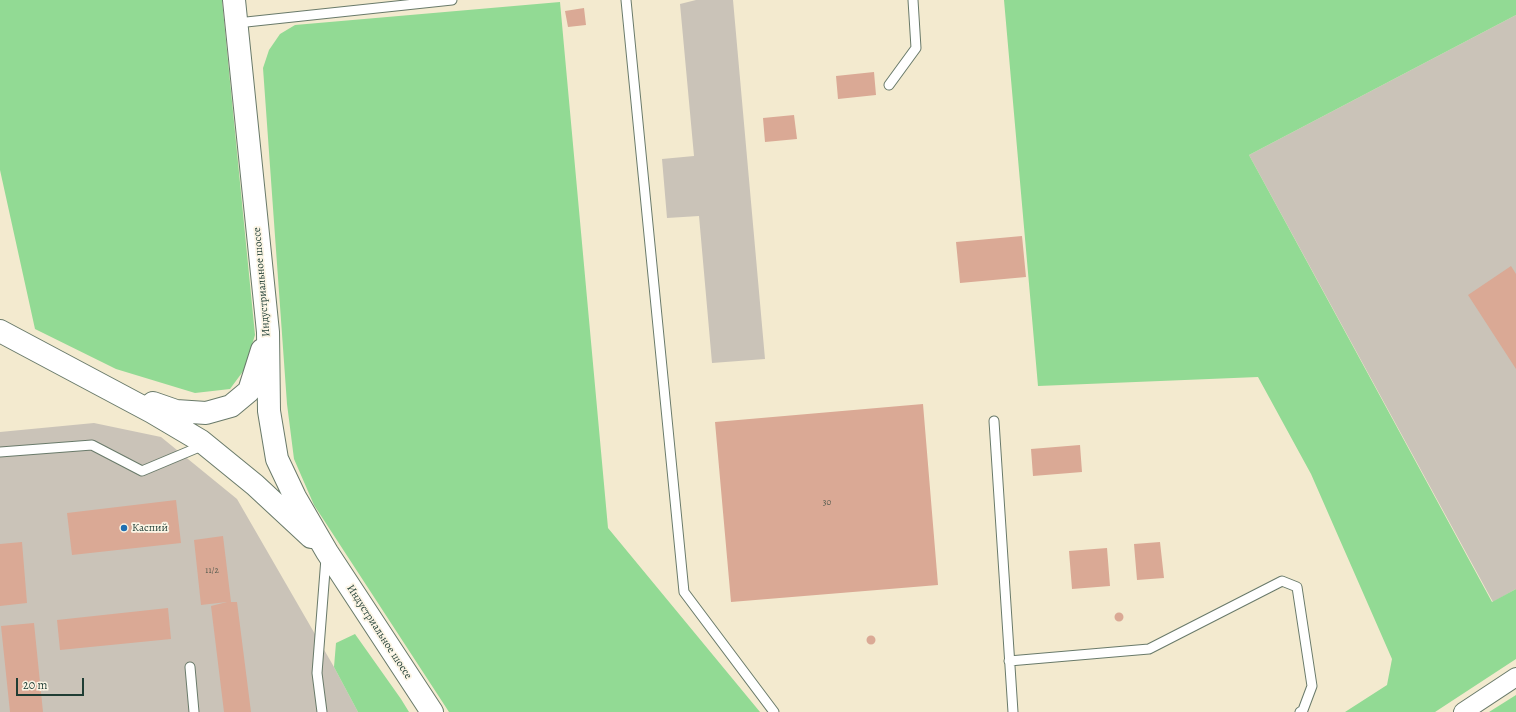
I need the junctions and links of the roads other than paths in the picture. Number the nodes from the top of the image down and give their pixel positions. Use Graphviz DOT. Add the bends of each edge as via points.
graph roads {
  1 [pos="234,0"];
  2 [pos="452,0"];
  3 [pos="626,0"];
  4 [pos="913,0"];
  5 [pos="237,23"];
  6 [pos="889,85"];
  7 [pos="0,331"];
  8 [pos="268,332"];
  9 [pos="104,387"];
  10 [pos="994,421"];
  11 [pos="206,444"];
  12 [pos="0,452"];
  13 [pos="327,552"];
  14 [pos="1009,661"];
  15 [pos="190,667"];
  16 [pos="1516,677"];
  17 [pos="194,712"];
  18 [pos="322,712"];
  19 [pos="432,712"];
  20 [pos="774,712"];
  21 [pos="1012,712"];
  22 [pos="1300,712"];
  23 [pos="1463,712"];
  1 -- 5 [label="main road, Индустриальное шоссе"];
  2 -- 5 [label="lane"];
  3 -- 20 [label="lane" via="684,592"];
  4 -- 6 [label="lane" via="916,48"];
  5 -- 8 [label="main road, Индустриальное шоссе"];
  7 -- 9 [label="main road, Индустриальное шоссе"];
  8 -- 9 [label="main road" via="249,391 231,406 206,413 176,411"];
  8 -- 13 [label="main road, Индустриальное шоссе" via="269,411 277,459 295,497"];
  9 -- 11 [label="main road, Индустриальное шоссе"];
  10 -- 14 [label="lane"];
  11 -- 12 [label="lane" via="142,471 92,445"];
  11 -- 13 [label="main road, Индустриальное шоссе" via="255,485"];
  13 -- 18 [label="lane" via="316,673"];
  13 -- 19 [label="main road, Индустриальное шоссе"];
  14 -- 21 [label="lane"];
  14 -- 22 [label="lane" via="1149,649 1282,581 1297,587 1312,686"];
  15 -- 17 [label="lane"];
  16 -- 23 [label="street"];
}
